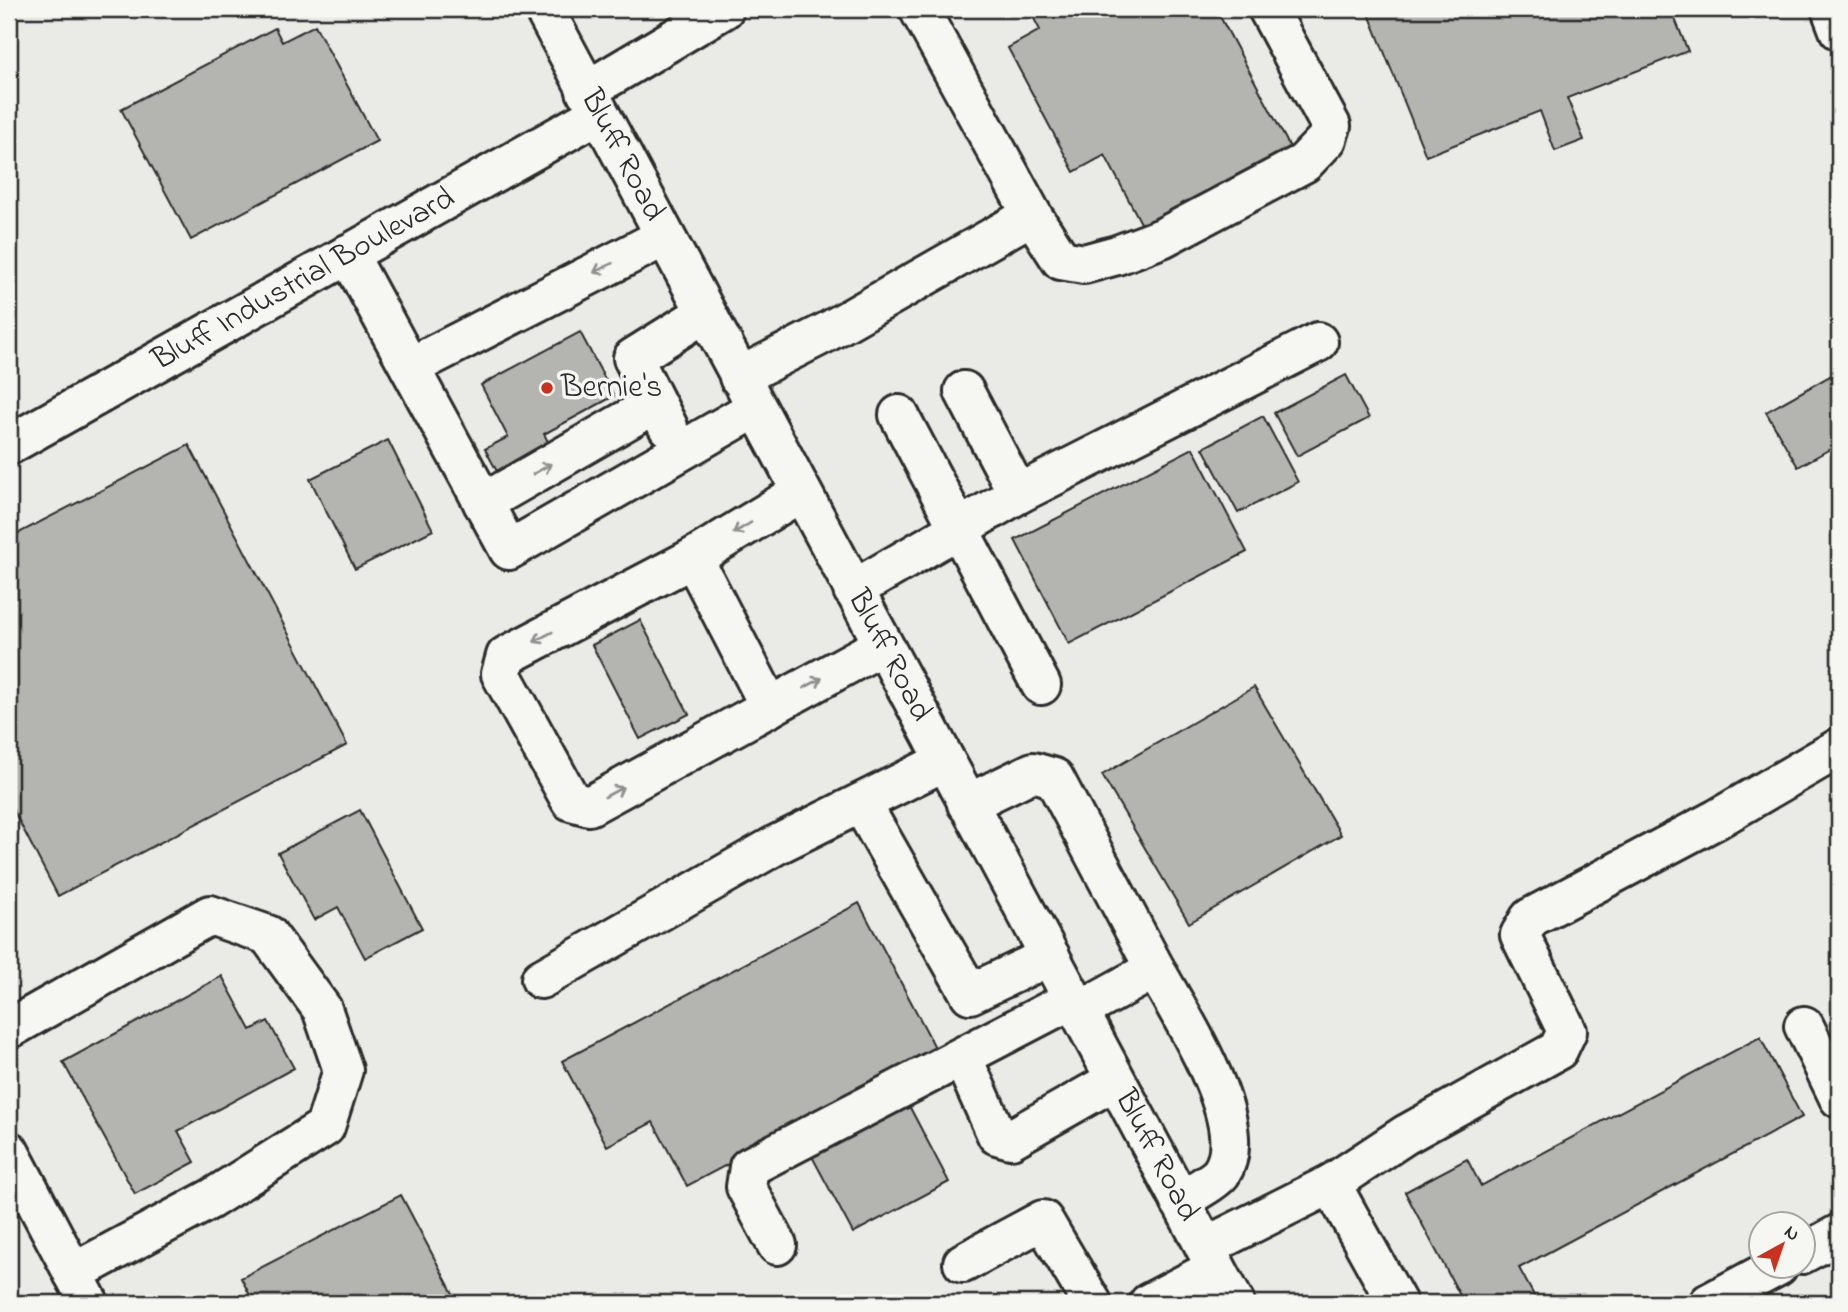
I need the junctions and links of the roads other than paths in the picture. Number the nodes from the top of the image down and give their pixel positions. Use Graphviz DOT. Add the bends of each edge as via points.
graph roads {
  1 [pos="544,9"];
  2 [pos="724,9"];
  3 [pos="919,9"];
  4 [pos="1268,9"];
  5 [pos="1831,9"];
  6 [pos="1839,30"];
  7 [pos="592,102"];
  8 [pos="1032,215"];
  9 [pos="664,237"];
  10 [pos="348,254"];
  11 [pos="705,313"];
  12 [pos="1318,342"];
  13 [pos="410,367"];
  14 [pos="964,391"];
  15 [pos="747,392"];
  16 [pos="655,404"];
  17 [pos="899,415"];
  18 [pos="9,445"];
  19 [pos="681,450"];
  20 [pos="801,492"];
  21 [pos="1018,494"];
  22 [pos="483,503"];
  23 [pos="959,528"];
  24 [pos="693,558"];
  25 [pos="853,590"];
  26 [pos="883,645"];
  27 [pos="1041,685"];
  28 [pos="770,707"];
  29 [pos="1839,748"];
  30 [pos="945,761"];
  31 [pos="861,803"];
  32 [pos="967,804"];
  33 [pos="1049,956"];
  34 [pos="1155,969"];
  35 [pos="541,979"];
  36 [pos="1076,1005"];
  37 [pos="1804,1026"];
  38 [pos="9,1029"];
  39 [pos="962,1057"];
  40 [pos="1115,1080"];
  41 [pos="1839,1098"];
  42 [pos="9,1151"];
  43 [pos="1331,1184"];
  44 [pos="1180,1201"];
  45 [pos="1839,1234"];
  46 [pos="777,1245"];
  47 [pos="1816,1246"];
  48 [pos="1211,1258"];
  49 [pos="963,1263"];
  50 [pos="1752,1280"];
  51 [pos="81,1288"];
  52 [pos="1092,1303"];
  53 [pos="1149,1303"];
  54 [pos="1235,1303"];
  55 [pos="1396,1303"];
  56 [pos="1709,1303"];
  1 -- 7 [label="main road, Bluff Road"];
  2 -- 7 [label="main road, Bluff Industrial Boulevard"];
  3 -- 8 [label="main road"];
  4 -- 8 [label="main road" via="1331,126 1327,139 1304,163 1162,237 1084,264 1061,260"];
  5 -- 6 [label="main road"];
  7 -- 9 [label="main road, Bluff Road"];
  7 -- 10 [label="main road, Bluff Industrial Boulevard"];
  8 -- 15 [label="main road" via="827,332"];
  9 -- 11 [label="main road, Bluff Road"];
  9 -- 13 [label="main road, one-way"];
  10 -- 13 [label="main road"];
  10 -- 18 [label="main road, Bluff Industrial Boulevard"];
  11 -- 15 [label="main road, Bluff Road"];
  11 -- 16 [label="main road" via="633,358"];
  12 -- 21 [label="main road"];
  13 -- 22 [label="main road"];
  14 -- 21 [label="main road"];
  15 -- 19 [label="main road"];
  15 -- 20 [label="main road, Bluff Road"];
  16 -- 19 [label="main road"];
  22 -- 16 [label="main road, one-way"];
  17 -- 23 [label="main road"];
  19 -- 22 [label="main road" via="509,550"];
  20 -- 24 [label="main road, one-way"];
  20 -- 25 [label="main road, Bluff Road"];
  21 -- 23 [label="main road"];
  23 -- 25 [label="main road"];
  23 -- 27 [label="main road"];
  24 -- 28 [label="main road"];
  24 -- 28 [label="main road, one-way" via="506,656 501,674 571,801 589,806"];
  25 -- 26 [label="main road, Bluff Road"];
  28 -- 26 [label="main road, one-way"];
  26 -- 30 [label="main road, Bluff Road"];
  29 -- 43 [label="main road" via="1531,918 1520,935 1567,1031 1558,1049 1405,1135"];
  30 -- 31 [label="main road"];
  30 -- 32 [label="main road, Bluff Road"];
  31 -- 33 [label="main road" via="970,994"];
  31 -- 35 [label="main road" via="776,845"];
  32 -- 33 [label="main road, Bluff Road"];
  32 -- 34 [label="main road" via="1033,772 1054,778"];
  33 -- 36 [label="main road, Bluff Road"];
  34 -- 36 [label="main road"];
  34 -- 44 [label="main road" via="1210,1072 1226,1112 1229,1135 1220,1174"];
  36 -- 39 [label="main road"];
  36 -- 40 [label="main road, Bluff Road"];
  37 -- 41 [label="main road"];
  38 -- 51 [label="main road" via="210,915 268,935 322,1009 343,1070 325,1128"];
  39 -- 40 [label="main road" via="997,1135 1011,1139"];
  39 -- 46 [label="main road" via="749,1167 746,1187"];
  40 -- 44 [label="main road, Bluff Road"];
  42 -- 51 [label="main road"];
  43 -- 48 [label="main road"];
  43 -- 55 [label="main road"];
  44 -- 48 [label="main road, Bluff Road"];
  45 -- 47 [label="main road"];
  48 -- 53 [label="main road"];
  48 -- 54 [label="main road, Bluff Road"];
  49 -- 52 [label="main road" via="1043,1220"];
  50 -- 56 [label="main road"];
}
